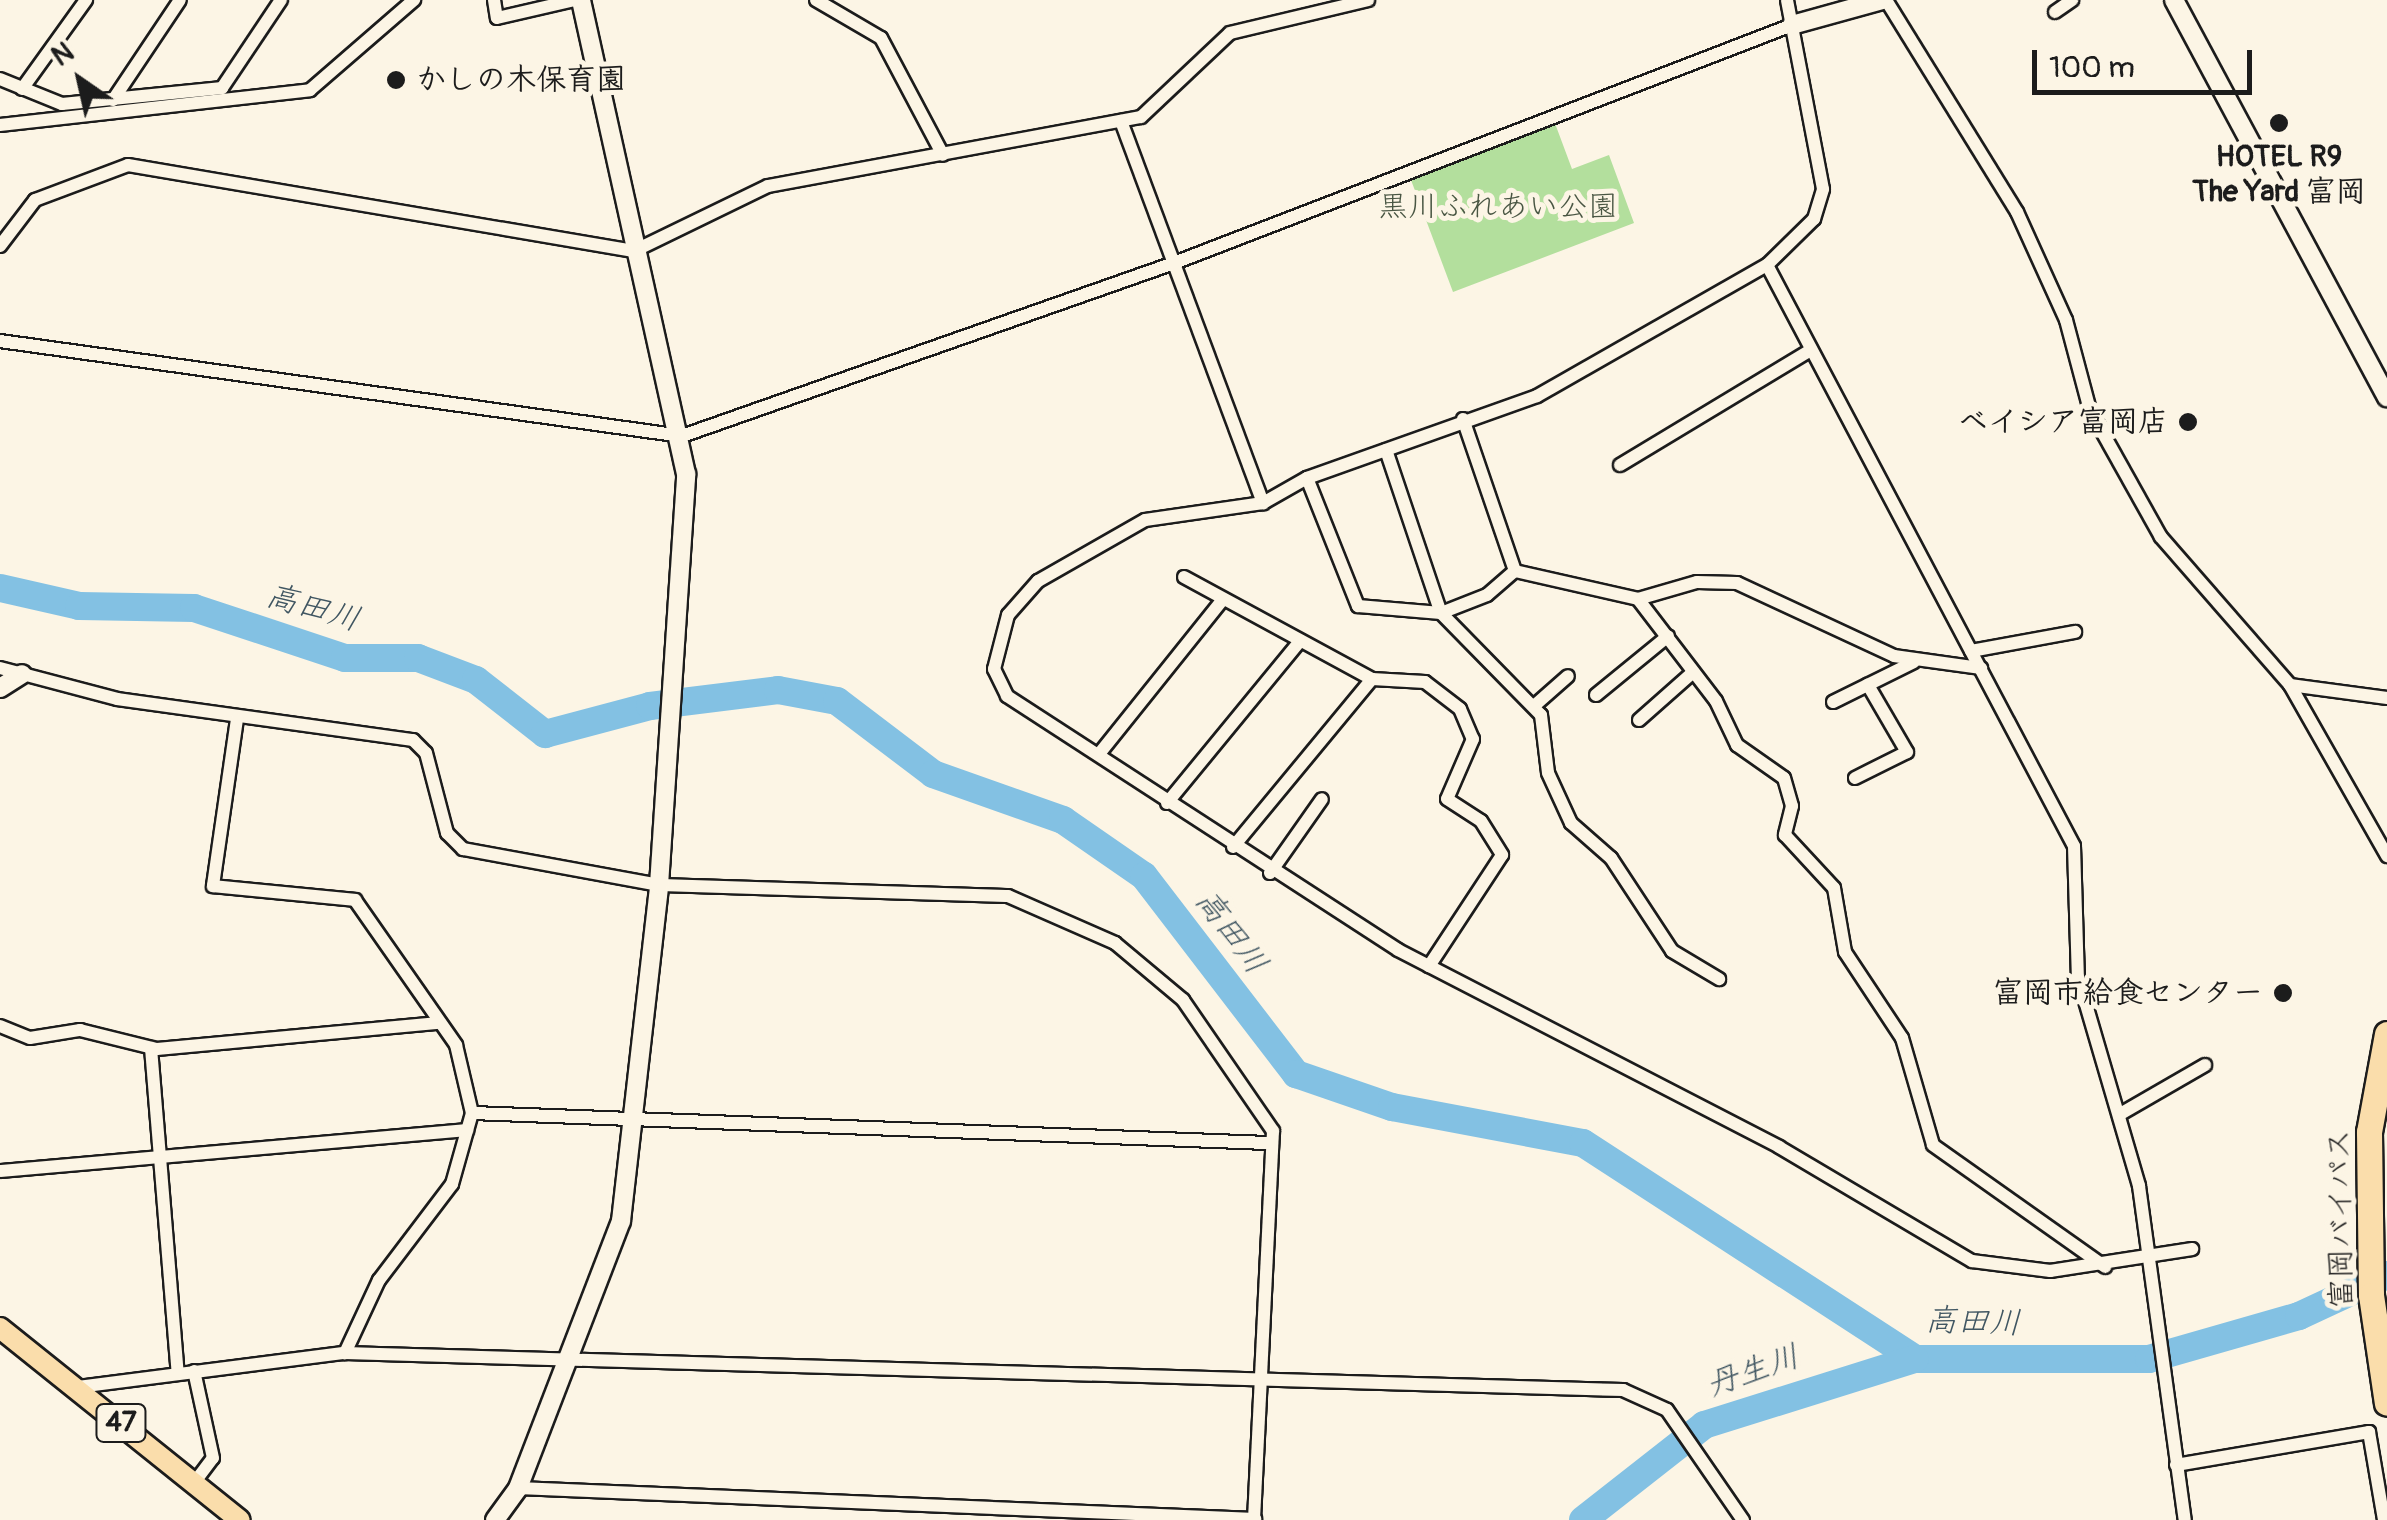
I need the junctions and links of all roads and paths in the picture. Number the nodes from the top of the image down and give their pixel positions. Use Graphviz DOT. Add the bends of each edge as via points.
graph roads {
  1 [pos="86,0"];
  2 [pos="180,0"];
  3 [pos="281,0"];
  4 [pos="414,0"];
  5 [pos="494,0"];
  6 [pos="578,0"];
  7 [pos="816,0"];
  8 [pos="1368,0"];
  9 [pos="1787,0"];
  10 [pos="1884,0"];
  11 [pos="2072,0"];
  12 [pos="2174,0"];
  13 [pos="2055,12"];
  14 [pos="1792,25"];
  15 [pos="0,79"];
  16 [pos="22,89"];
  17 [pos="113,100"];
  18 [pos="1120,121"];
  19 [pos="0,125"];
  20 [pos="943,154"];
  21 [pos="0,246"];
  22 [pos="634,251"];
  23 [pos="1174,263"];
  24 [pos="1767,265"];
  25 [pos="0,341"];
  26 [pos="1807,352"];
  27 [pos="2387,398"];
  28 [pos="1463,419"];
  29 [pos="682,436"];
  30 [pos="1386,450"];
  31 [pos="1620,465"];
  32 [pos="1307,478"];
  33 [pos="1263,503"];
  34 [pos="1515,571"];
  35 [pos="1184,577"];
  36 [pos="1638,599"];
  37 [pos="1222,600"];
  38 [pos="1441,613"];
  39 [pos="2076,632"];
  40 [pos="1668,636"];
  41 [pos="1300,641"];
  42 [pos="1971,650"];
  43 [pos="1914,662"];
  44 [pos="0,668"];
  45 [pos="1981,668"];
  46 [pos="22,674"];
  47 [pos="1692,674"];
  48 [pos="1568,676"];
  49 [pos="1372,679"];
  50 [pos="1868,685"];
  51 [pos="2290,685"];
  52 [pos="0,688"];
  53 [pos="1596,695"];
  54 [pos="2387,698"];
  55 [pos="1833,702"];
  56 [pos="1534,706"];
  57 [pos="237,719"];
  58 [pos="1639,720"];
  59 [pos="1099,754"];
  60 [pos="1855,778"];
  61 [pos="1322,798"];
  62 [pos="1167,803"];
  63 [pos="1233,846"];
  64 [pos="2387,856"];
  65 [pos="1270,873"];
  66 [pos="659,885"];
  67 [pos="1429,966"];
  68 [pos="1719,979"];
  69 [pos="439,1023"];
  70 [pos="0,1026"];
  71 [pos="2387,1034"];
  72 [pos="151,1048"];
  73 [pos="2205,1065"];
  74 [pos="472,1113"];
  75 [pos="2122,1113"];
  76 [pos="638,1118"];
  77 [pos="467,1130"];
  78 [pos="1267,1144"];
  79 [pos="160,1158"];
  80 [pos="0,1171"];
  81 [pos="2192,1248"];
  82 [pos="2106,1267"];
  83 [pos="2145,1267"];
  84 [pos="0,1328"];
  85 [pos="345,1353"];
  86 [pos="570,1354"];
  87 [pos="194,1371"];
  88 [pos="178,1373"];
  89 [pos="1260,1381"];
  90 [pos="78,1387"];
  91 [pos="2387,1403"];
  92 [pos="2176,1465"];
  93 [pos="194,1483"];
  94 [pos="518,1488"];
  95 [pos="240,1520"];
  96 [pos="495,1520"];
  97 [pos="1255,1520"];
  98 [pos="1743,1520"];
  99 [pos="2185,1520"];
  100 [pos="2382,1520"];
  1 -- 16 [label="street"];
  2 -- 17 [label="street"];
  3 -- 17 [label="street" via="222,88"];
  4 -- 19 [label="street" via="310,90"];
  5 -- 6 [label="street" via="497,18"];
  6 -- 22 [label="street"];
  7 -- 20 [label="street" via="881,38"];
  8 -- 18 [label="street" via="1230,33 1141,117"];
  9 -- 14 [label="street"];
  10 -- 14 [label="street"];
  10 -- 51 [label="street" via="2017,212 2066,320 2090,410 2161,537"];
  11 -- 13 [label="street"];
  12 -- 27 [label="street"];
  14 -- 23 [label="street"];
  14 -- 24 [label="street" via="1824,189 1814,220"];
  15 -- 16 [label="street"];
  16 -- 17 [label="street" via="62,104"];
  18 -- 20 [label="street"];
  18 -- 23 [label="street"];
  20 -- 22 [label="street" via="768,186"];
  21 -- 22 [label="street" via="36,200 128,164"];
  22 -- 29 [label="street"];
  23 -- 29 [label="street"];
  23 -- 33 [label="street"];
  24 -- 26 [label="street"];
  24 -- 28 [label="street" via="1537,396"];
  25 -- 29 [label="street"];
  26 -- 31 [label="street"];
  26 -- 42 [label="street"];
  28 -- 30 [label="street"];
  28 -- 34 [label="street"];
  29 -- 66 [label="street"];
  30 -- 32 [label="street"];
  30 -- 38 [label="street"];
  32 -- 33 [label="street"];
  32 -- 38 [label="street" via="1358,606"];
  33 -- 59 [label="street" via="1145,520 1038,580 1008,615 994,669 1006,696"];
  34 -- 36 [label="street"];
  34 -- 38 [label="street" via="1488,595"];
  35 -- 37 [label="street"];
  36 -- 40 [label="street"];
  36 -- 43 [label="street" via="1696,582 1738,584"];
  37 -- 41 [label="street"];
  37 -- 59 [label="street"];
  38 -- 56 [label="street"];
  39 -- 42 [label="street"];
  40 -- 47 [label="street"];
  40 -- 53 [label="street"];
  41 -- 49 [label="street"];
  41 -- 62 [label="street"];
  42 -- 45 [label="street"];
  43 -- 45 [label="street"];
  43 -- 50 [label="street"];
  44 -- 46 [label="street"];
  45 -- 75 [label="street" via="2074,846 2078,977"];
  46 -- 52 [label="street"];
  46 -- 57 [label="street"];
  47 -- 58 [label="street"];
  47 -- 82 [label="street" via="1737,745 1784,778 1792,806 1785,835 1834,888 1845,952 1902,1038 1934,1145"];
  48 -- 56 [label="street"];
  49 -- 63 [label="street"];
  49 -- 67 [label="street" via="1426,682 1460,709 1473,739 1447,799 1481,821 1502,855"];
  50 -- 55 [label="street"];
  50 -- 60 [label="street" via="1907,752"];
  51 -- 54 [label="street"];
  51 -- 64 [label="street"];
  56 -- 68 [label="street" via="1547,730 1554,796 1571,823 1611,858 1672,951"];
  57 -- 66 [label="street" via="412,740 426,753 447,833 463,849"];
  57 -- 69 [label="street" via="214,886 355,900"];
  59 -- 62 [label="street"];
  61 -- 65 [label="street"];
  62 -- 63 [label="street"];
  63 -- 65 [label="street"];
  65 -- 67 [label="street"];
  66 -- 76 [label="street"];
  66 -- 78 [label="street" via="1008,896 1156,973 1264,1111 1273,1131"];
  67 -- 82 [label="street" via="1744,1128 1972,1261 2012,1272"];
  69 -- 72 [label="street"];
  69 -- 74 [label="street" via="456,1045"];
  70 -- 72 [label="street" via="30,1038 80,1030"];
  71 -- 91 [label="highway, 富岡バイパス" via="2368,1132 2372,1295"];
  72 -- 79 [label="street"];
  73 -- 75 [label="street"];
  74 -- 76 [label="street"];
  74 -- 77 [label="street"];
  75 -- 83 [label="street"];
  76 -- 78 [label="street"];
  76 -- 86 [label="street" via="622,1221"];
  77 -- 79 [label="street"];
  77 -- 85 [label="street" via="452,1184 379,1280"];
  78 -- 89 [label="street"];
  79 -- 80 [label="street"];
  79 -- 88 [label="street"];
  81 -- 83 [label="street"];
  82 -- 83 [label="street"];
  83 -- 92 [label="street"];
  84 -- 90 [label="main road, 47"];
  85 -- 86 [label="street"];
  85 -- 87 [label="street"];
  86 -- 89 [label="street"];
  86 -- 94 [label="street"];
  87 -- 88 [label="street"];
  87 -- 93 [label="street" via="213,1458"];
  88 -- 90 [label="street"];
  89 -- 97 [label="street"];
  89 -- 98 [label="street" via="1623,1390 1668,1410"];
  90 -- 93 [label="main road, 47"];
  92 -- 99 [label="street"];
  92 -- 100 [label="street" via="2369,1432"];
  93 -- 95 [label="main road, 47"];
  94 -- 96 [label="street"];
  94 -- 97 [label="street"];
}
